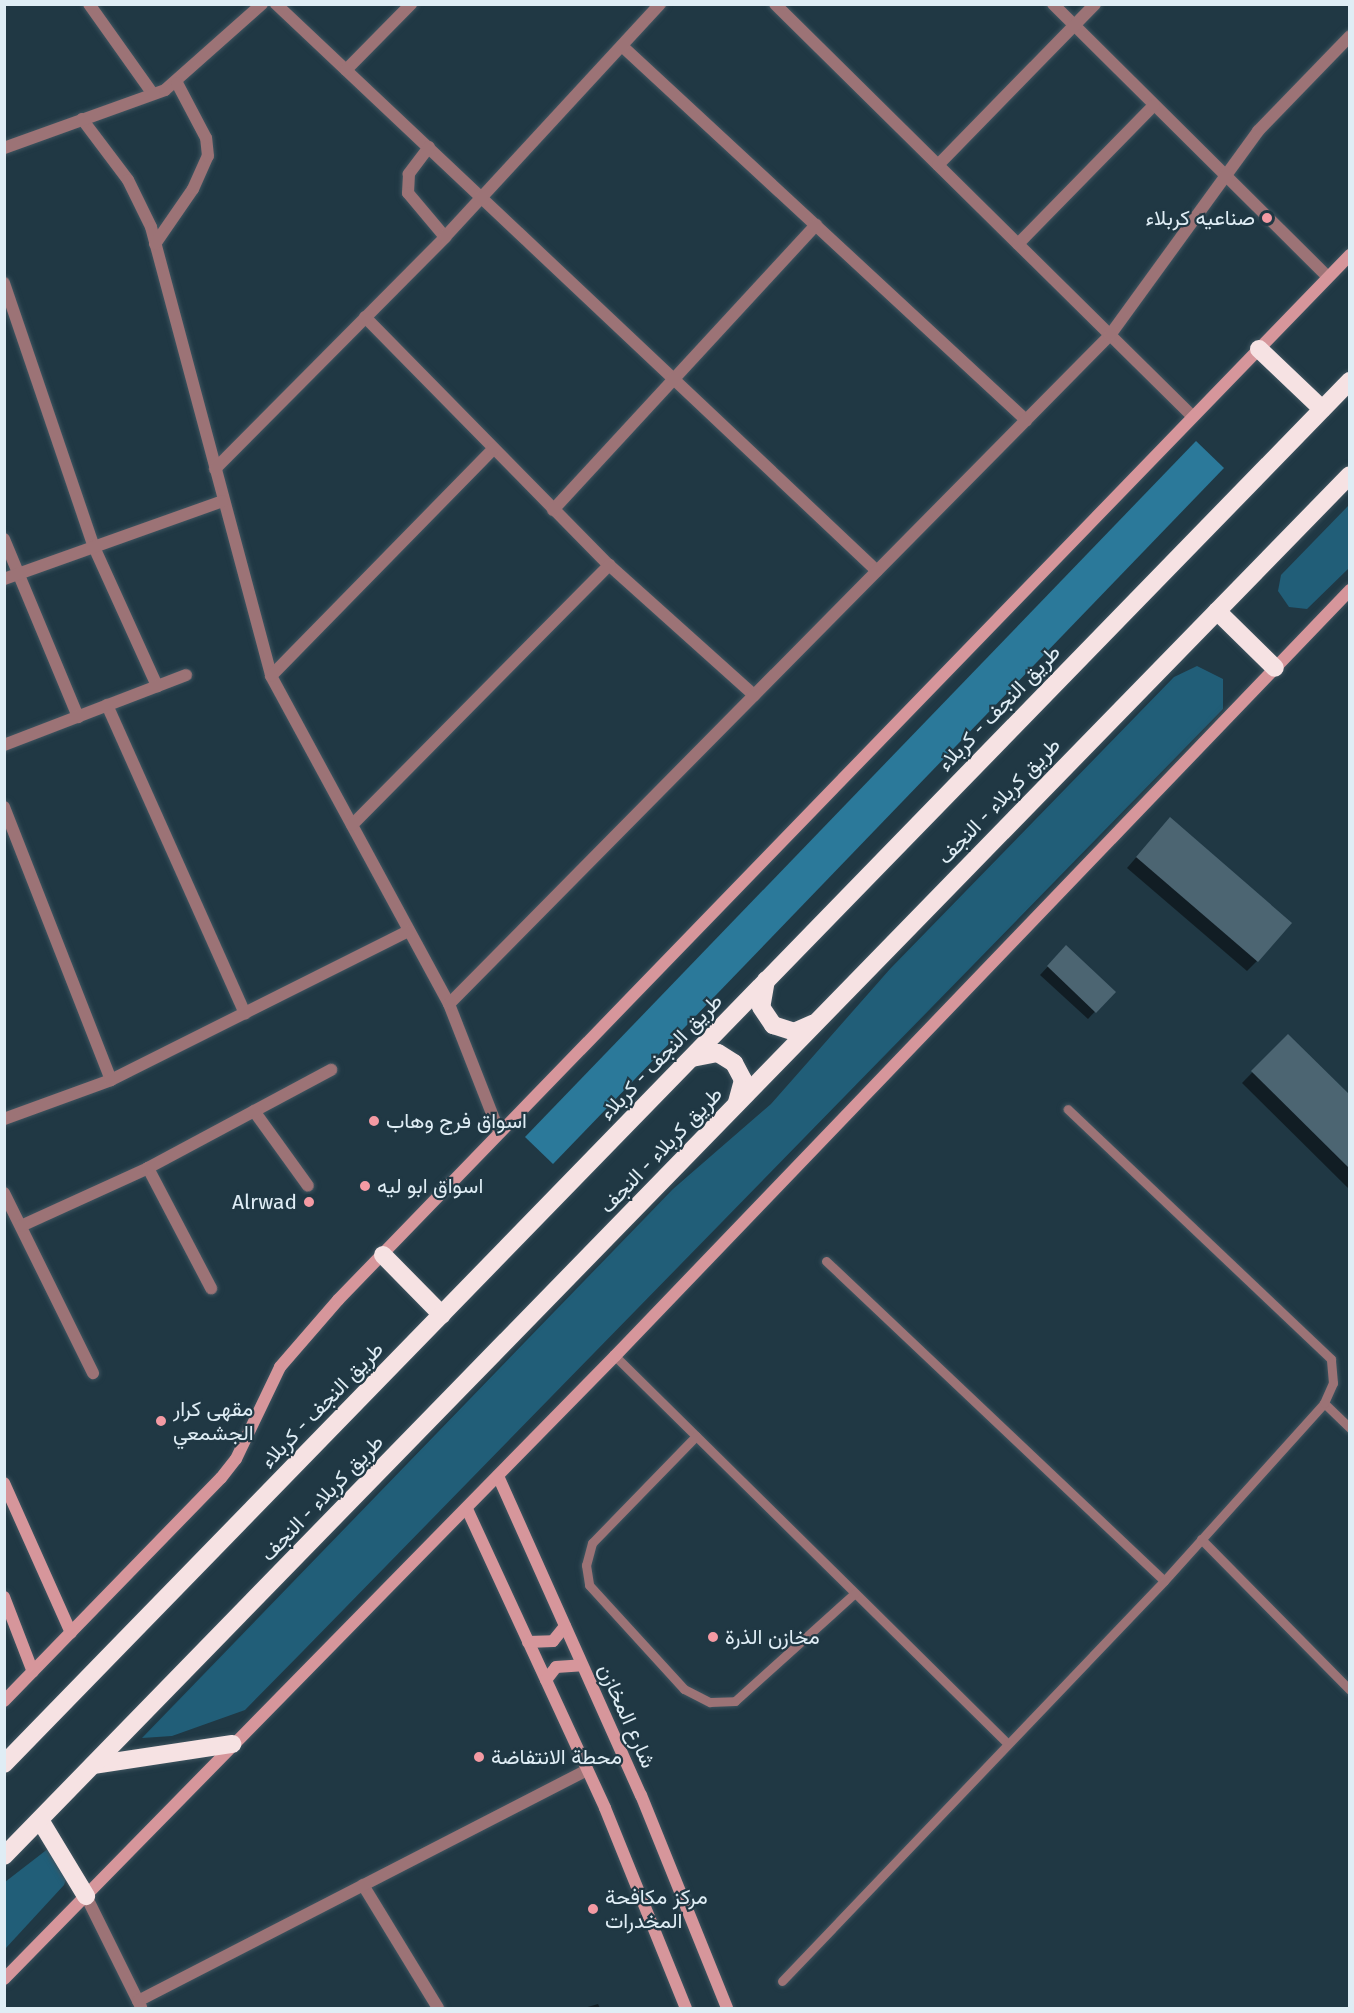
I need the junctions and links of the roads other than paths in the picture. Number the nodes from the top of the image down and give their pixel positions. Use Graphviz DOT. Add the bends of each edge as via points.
graph roads {
  1 [pos="89,4"];
  2 [pos="262,4"];
  3 [pos="276,4"];
  4 [pos="411,4"];
  5 [pos="660,4"];
  6 [pos="775,4"];
  7 [pos="1053,4"];
  8 [pos="1095,4"];
  9 [pos="1075,26"];
  10 [pos="1350,36"];
  11 [pos="622,46"];
  12 [pos="346,70"];
  13 [pos="177,83"];
  14 [pos="153,94"];
  15 [pos="1154,105"];
  16 [pos="82,119"];
  17 [pos="4,147"];
  18 [pos="429,147"];
  19 [pos="938,165"];
  20 [pos="1226,177"];
  21 [pos="482,197"];
  22 [pos="816,225"];
  23 [pos="445,237"];
  24 [pos="155,244"];
  25 [pos="1018,244"];
  26 [pos="1350,255"];
  27 [pos="1328,278"];
  28 [pos="4,283"];
  29 [pos="365,317"];
  30 [pos="1110,335"];
  31 [pos="1259,350"];
  32 [pos="671,381"];
  33 [pos="1350,381"];
  34 [pos="1322,409"];
  35 [pos="1192,416"];
  36 [pos="1026,420"];
  37 [pos="493,449"];
  38 [pos="215,469"];
  39 [pos="1350,475"];
  40 [pos="223,501"];
  41 [pos="553,510"];
  42 [pos="4,539"];
  43 [pos="94,548"];
  44 [pos="609,565"];
  45 [pos="877,571"];
  46 [pos="11,577"];
  47 [pos="1349,592"];
  48 [pos="1217,611"];
  49 [pos="1275,668"];
  50 [pos="186,675"];
  51 [pos="271,676"];
  52 [pos="157,686"];
  53 [pos="754,695"];
  54 [pos="107,705"];
  55 [pos="78,717"];
  56 [pos="4,744"];
  57 [pos="4,807"];
  58 [pos="352,825"];
  59 [pos="410,931"];
  60 [pos="769,976"];
  61 [pos="449,1004"];
  62 [pos="245,1014"];
  63 [pos="814,1023"];
  64 [pos="691,1059"];
  65 [pos="331,1070"];
  66 [pos="111,1080"];
  67 [pos="734,1107"];
  68 [pos="1068,1109"];
  69 [pos="254,1111"];
  70 [pos="4,1119"];
  71 [pos="498,1130"];
  72 [pos="148,1168"];
  73 [pos="308,1186"];
  74 [pos="4,1193"];
  75 [pos="21,1226"];
  76 [pos="384,1255"];
  77 [pos="826,1261"];
  78 [pos="211,1288"];
  79 [pos="442,1315"];
  80 [pos="615,1356"];
  81 [pos="93,1373"];
  82 [pos="1324,1403"];
  83 [pos="1350,1428"];
  84 [pos="696,1436"];
  85 [pos="498,1476"];
  86 [pos="4,1483"];
  87 [pos="467,1509"];
  88 [pos="1201,1539"];
  89 [pos="1164,1581"];
  90 [pos="855,1593"];
  91 [pos="4,1597"];
  92 [pos="565,1626"];
  93 [pos="71,1633"];
  94 [pos="528,1642"];
  95 [pos="582,1665"];
  96 [pos="33,1672"];
  97 [pos="546,1680"];
  98 [pos="1350,1690"];
  99 [pos="4,1701"];
  100 [pos="1007,1743"];
  101 [pos="232,1744"];
  102 [pos="4,1764"];
  103 [pos="93,1765"];
  104 [pos="587,1770"];
  105 [pos="40,1820"];
  106 [pos="4,1856"];
  107 [pos="363,1885"];
  108 [pos="86,1896"];
  109 [pos="4,1979"];
  110 [pos="782,1982"];
  111 [pos="140,2005"];
  112 [pos="438,2008"];
  113 [pos="686,2008"];
  114 [pos="727,2008"];
  1 -- 14 [label="street"];
  2 -- 13 [label="street"];
  3 -- 12 [label="street"];
  4 -- 12 [label="street"];
  5 -- 11 [label="street"];
  6 -- 19 [label="street"];
  7 -- 9 [label="street"];
  8 -- 9 [label="street"];
  9 -- 15 [label="street"];
  9 -- 19 [label="street"];
  10 -- 20 [label="street" via="1258,131"];
  11 -- 21 [label="street"];
  11 -- 22 [label="street"];
  12 -- 18 [label="street"];
  13 -- 14 [label="street"];
  13 -- 24 [label="street" via="203,129 208,156 194,189"];
  14 -- 16 [label="street"];
  15 -- 20 [label="street"];
  15 -- 25 [label="street"];
  16 -- 17 [label="street"];
  16 -- 24 [label="street" via="137,195"];
  18 -- 21 [label="street"];
  18 -- 23 [label="street" via="410,174 408,193"];
  19 -- 25 [label="street"];
  20 -- 27 [label="street"];
  20 -- 30 [label="street"];
  21 -- 23 [label="street"];
  21 -- 32 [label="street"];
  22 -- 32 [label="street"];
  22 -- 36 [label="street"];
  23 -- 29 [label="street"];
  24 -- 38 [label="street"];
  25 -- 30 [label="street"];
  26 -- 27 [label="main road"];
  27 -- 31 [label="main road"];
  28 -- 43 [label="street"];
  29 -- 37 [label="street"];
  29 -- 38 [label="street"];
  30 -- 35 [label="street"];
  30 -- 36 [label="street"];
  31 -- 34 [label="highway"];
  31 -- 35 [label="main road"];
  32 -- 41 [label="street"];
  32 -- 45 [label="street"];
  33 -- 34 [label="highway, طريق النجف - كربلاء"];
  34 -- 60 [label="highway, طريق النجف - كربلاء"];
  35 -- 71 [label="main road"];
  36 -- 45 [label="street"];
  37 -- 41 [label="street"];
  37 -- 51 [label="street"];
  38 -- 40 [label="street"];
  39 -- 48 [label="highway, طريق كربلاء - النجف"];
  40 -- 43 [label="street"];
  40 -- 51 [label="street"];
  41 -- 44 [label="street"];
  42 -- 46 [label="street"];
  43 -- 46 [label="street"];
  43 -- 52 [label="street"];
  44 -- 53 [label="street"];
  44 -- 58 [label="street"];
  45 -- 53 [label="street"];
  46 -- 55 [label="street"];
  47 -- 49 [label="main road"];
  48 -- 49 [label="highway"];
  48 -- 63 [label="highway, طريق كربلاء - النجف"];
  49 -- 80 [label="main road"];
  50 -- 52 [label="street"];
  51 -- 58 [label="street"];
  52 -- 54 [label="street"];
  53 -- 61 [label="street"];
  54 -- 55 [label="street"];
  54 -- 62 [label="street"];
  55 -- 56 [label="street"];
  57 -- 66 [label="street"];
  58 -- 59 [label="street"];
  59 -- 61 [label="street"];
  59 -- 62 [label="street"];
  60 -- 63 [label="highway" via="759,996 773,1026 794,1032"];
  60 -- 64 [label="highway, طريق النجف - كربلاء"];
  61 -- 71 [label="street"];
  62 -- 66 [label="street"];
  63 -- 67 [label="highway, طريق كربلاء - النجف"];
  64 -- 67 [label="highway" via="718,1053 734,1063 742,1080"];
  64 -- 79 [label="highway, طريق النجف - كربلاء"];
  65 -- 69 [label="street"];
  66 -- 70 [label="street"];
  67 -- 103 [label="highway, طريق كربلاء - النجف"];
  68 -- 82 [label="lane" via="1331,1359 1333,1383"];
  69 -- 72 [label="street"];
  69 -- 73 [label="street"];
  71 -- 76 [label="main road"];
  72 -- 75 [label="street"];
  72 -- 78 [label="street"];
  74 -- 75 [label="street"];
  75 -- 81 [label="street"];
  76 -- 79 [label="highway"];
  76 -- 93 [label="main road" via="280,1367 221,1478"];
  77 -- 89 [label="lane"];
  79 -- 102 [label="highway, طريق النجف - كربلاء"];
  80 -- 84 [label="lane"];
  80 -- 85 [label="main road"];
  82 -- 83 [label="lane"];
  82 -- 88 [label="lane"];
  84 -- 90 [label="lane"];
  84 -- 90 [label="lane" via="592,1543 586,1564 589,1585 684,1689 710,1702 735,1701"];
  85 -- 87 [label="main road"];
  85 -- 92 [label="main road, شارع المخازن"];
  86 -- 93 [label="main road"];
  87 -- 94 [label="main road"];
  87 -- 101 [label="main road"];
  88 -- 89 [label="lane"];
  88 -- 98 [label="lane"];
  89 -- 100 [label="lane"];
  90 -- 100 [label="lane"];
  91 -- 96 [label="main road"];
  92 -- 94 [label="main road" via="553,1641"];
  92 -- 95 [label="main road, شارع المخازن"];
  93 -- 96 [label="main road"];
  94 -- 97 [label="main road"];
  95 -- 97 [label="main road" via="564,1663"];
  95 -- 114 [label="main road, شارع المخازن"];
  96 -- 99 [label="main road"];
  97 -- 104 [label="main road"];
  100 -- 110 [label="lane"];
  101 -- 103 [label="highway"];
  101 -- 108 [label="main road"];
  103 -- 105 [label="highway, طريق كربلاء - النجف"];
  104 -- 107 [label="street"];
  104 -- 113 [label="main road"];
  105 -- 106 [label="highway, طريق كربلاء - النجف"];
  105 -- 108 [label="highway"];
  107 -- 111 [label="street"];
  107 -- 112 [label="street"];
  108 -- 109 [label="main road"];
  108 -- 111 [label="street"];
}
